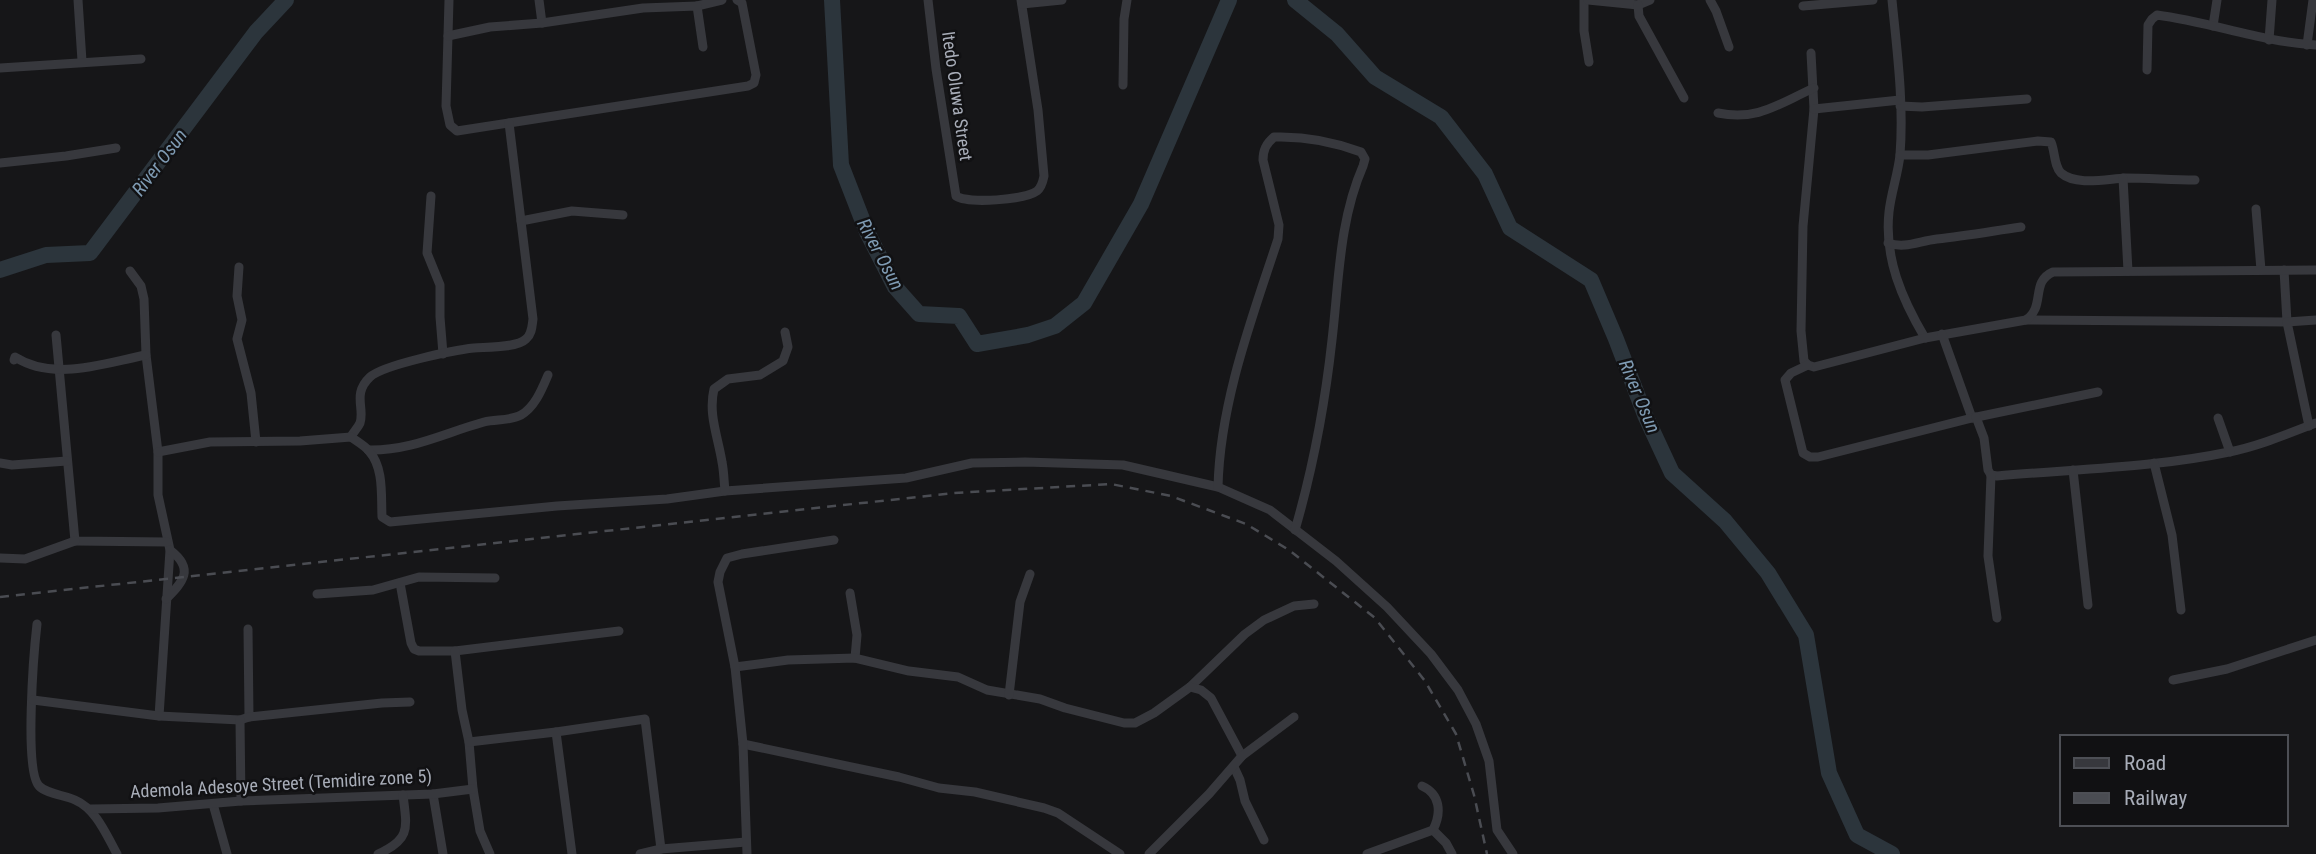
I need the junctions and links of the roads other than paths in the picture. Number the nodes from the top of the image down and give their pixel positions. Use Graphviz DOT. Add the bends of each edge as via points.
graph roads {
  1 [pos="78,0"];
  2 [pos="449,0"];
  3 [pos="539,0"];
  4 [pos="722,0"];
  5 [pos="737,0"];
  6 [pos="928,0"];
  7 [pos="1062,0"];
  8 [pos="1127,0"];
  9 [pos="1586,0"];
  10 [pos="1650,0"];
  11 [pos="1710,0"];
  12 [pos="1873,0"];
  13 [pos="1892,0"];
  14 [pos="2217,0"];
  15 [pos="2272,0"];
  16 [pos="2313,0"];
  17 [pos="1022,2"];
  18 [pos="1638,5"];
  19 [pos="697,6"];
  20 [pos="1803,6"];
  21 [pos="542,23"];
  22 [pos="2213,26"];
  23 [pos="448,36"];
  24 [pos="2269,40"];
  25 [pos="2312,45"];
  26 [pos="703,47"];
  27 [pos="1729,47"];
  28 [pos="1811,53"];
  29 [pos="141,59"];
  30 [pos="82,61"];
  31 [pos="1589,62"];
  32 [pos="0,68"];
  33 [pos="2147,70"];
  34 [pos="1124,85"];
  35 [pos="1814,88"];
  36 [pos="1685,99"];
  37 [pos="2027,99"];
  38 [pos="1900,103"];
  39 [pos="1814,108"];
  40 [pos="1718,113"];
  41 [pos="509,123"];
  42 [pos="116,148"];
  43 [pos="1900,155"];
  44 [pos="0,163"];
  45 [pos="2123,178"];
  46 [pos="2195,180"];
  47 [pos="431,196"];
  48 [pos="2256,209"];
  49 [pos="624,215"];
  50 [pos="521,221"];
  51 [pos="2021,227"];
  52 [pos="1888,243"];
  53 [pos="239,267"];
  54 [pos="2261,270"];
  55 [pos="2284,270"];
  56 [pos="2316,270"];
  57 [pos="130,271"];
  58 [pos="2128,271"];
  59 [pos="2026,320"];
  60 [pos="2316,320"];
  61 [pos="2287,322"];
  62 [pos="785,332"];
  63 [pos="1942,334"];
  64 [pos="56,335"];
  65 [pos="1925,338"];
  66 [pos="443,354"];
  67 [pos="146,355"];
  68 [pos="14,360"];
  69 [pos="1808,365"];
  70 [pos="60,371"];
  71 [pos="548,375"];
  72 [pos="2098,392"];
  73 [pos="1974,417"];
  74 [pos="2218,418"];
  75 [pos="2313,424"];
  76 [pos="351,437"];
  77 [pos="256,442"];
  78 [pos="368,450"];
  79 [pos="158,452"];
  80 [pos="2230,452"];
  81 [pos="67,461"];
  82 [pos="0,463"];
  83 [pos="2154,463"];
  84 [pos="2073,470"];
  85 [pos="1991,475"];
  86 [pos="1218,487"];
  87 [pos="725,491"];
  88 [pos="1295,530"];
  89 [pos="834,540"];
  90 [pos="75,541"];
  91 [pos="168,546"];
  92 [pos="0,558"];
  93 [pos="1030,574"];
  94 [pos="495,578"];
  95 [pos="400,583"];
  96 [pos="850,593"];
  97 [pos="317,594"];
  98 [pos="166,600"];
  99 [pos="1314,604"];
  100 [pos="2088,605"];
  101 [pos="2181,610"];
  102 [pos="1997,618"];
  103 [pos="37,624"];
  104 [pos="248,629"];
  105 [pos="619,631"];
  106 [pos="2316,640"];
  107 [pos="455,651"];
  108 [pos="855,658"];
  109 [pos="735,667"];
  110 [pos="2173,680"];
  111 [pos="1190,687"];
  112 [pos="1009,695"];
  113 [pos="33,700"];
  114 [pos="410,702"];
  115 [pos="159,716"];
  116 [pos="1294,718"];
  117 [pos="244,719"];
  118 [pos="556,732"];
  119 [pos="469,742"];
  120 [pos="743,744"];
  121 [pos="1242,756"];
  122 [pos="1234,767"];
  123 [pos="1422,786"];
  124 [pos="473,789"];
  125 [pos="433,793"];
  126 [pos="403,795"];
  127 [pos="241,801"];
  128 [pos="213,804"];
  129 [pos="90,809"];
  130 [pos="1433,830"];
  131 [pos="1264,840"];
  132 [pos="747,842"];
  133 [pos="661,849"];
  134 [pos="1116,852"];
  135 [pos="117,854"];
  136 [pos="227,854"];
  137 [pos="378,854"];
  138 [pos="443,854"];
  139 [pos="490,854"];
  140 [pos="572,854"];
  141 [pos="640,854"];
  142 [pos="747,854"];
  143 [pos="1149,854"];
  144 [pos="1367,854"];
  145 [pos="1452,854"];
  146 [pos="1513,854"];
  1 -- 30 [label="street"];
  2 -- 23 [label="street"];
  3 -- 21 [label="street"];
  4 -- 19 [label="street"];
  5 -- 41 [label="street" via="742,3 754,83"];
  6 -- 17 [label="street, Itedo Oluwa Street" via="956,196 964,200 1032,193 1042,185 1038,110"];
  7 -- 17 [label="street"];
  8 -- 34 [label="street"];
  9 -- 18 [label="street"];
  9 -- 31 [label="street"];
  10 -- 18 [label="street"];
  11 -- 27 [label="street"];
  12 -- 20 [label="street"];
  13 -- 38 [label="street"];
  14 -- 22 [label="street"];
  15 -- 24 [label="street"];
  16 -- 25 [label="street"];
  18 -- 36 [label="street" via="1639,16"];
  19 -- 21 [label="street" via="643,8"];
  19 -- 26 [label="street"];
  21 -- 23 [label="street"];
  22 -- 24 [label="street"];
  22 -- 33 [label="street" via="2157,15 2148,26"];
  23 -- 41 [label="street" via="450,124 457,131"];
  24 -- 25 [label="street"];
  28 -- 35 [label="street"];
  29 -- 30 [label="street"];
  30 -- 32 [label="street"];
  35 -- 39 [label="street"];
  35 -- 40 [label="street" via="1761,113 1737,117"];
  37 -- 38 [label="street" via="1922,107"];
  38 -- 39 [label="street"];
  38 -- 43 [label="street"];
  39 -- 69 [label="street" via="1803,226 1801,331"];
  41 -- 50 [label="street"];
  42 -- 44 [label="street"];
  43 -- 45 [label="street" via="2051,142 2063,174 2098,180"];
  43 -- 52 [label="street"];
  45 -- 46 [label="street"];
  45 -- 58 [label="street"];
  47 -- 66 [label="street" via="427,253 440,285"];
  48 -- 54 [label="street"];
  49 -- 50 [label="street" via="572,211"];
  50 -- 66 [label="street" via="531,333 519,344"];
  51 -- 52 [label="street" via="1908,246"];
  52 -- 65 [label="street" via="1897,281"];
  53 -- 77 [label="street" via="237,296 242,320 237,339 251,393"];
  54 -- 55 [label="street"];
  54 -- 58 [label="street"];
  55 -- 56 [label="street"];
  55 -- 61 [label="street"];
  57 -- 67 [label="street" via="144,299"];
  58 -- 59 [label="street" via="2044,276 2034,312"];
  59 -- 61 [label="street"];
  59 -- 63 [label="street"];
  60 -- 61 [label="street"];
  61 -- 75 [label="street"];
  62 -- 87 [label="street" via="788,347 783,361 760,375 728,379 714,389 711,401"];
  63 -- 65 [label="street"];
  63 -- 73 [label="street"];
  64 -- 70 [label="street"];
  65 -- 69 [label="street"];
  66 -- 76 [label="street" via="371,376 363,386 360,421"];
  67 -- 70 [label="street"];
  67 -- 79 [label="street"];
  68 -- 70 [label="street"];
  69 -- 73 [label="street" via="1785,380 1803,453 1810,457"];
  70 -- 81 [label="street"];
  71 -- 78 [label="street" via="541,392 519,416 391,451"];
  72 -- 73 [label="street"];
  73 -- 85 [label="street" via="1984,438"];
  74 -- 80 [label="street"];
  75 -- 80 [label="street"];
  76 -- 77 [label="street"];
  76 -- 78 [label="street"];
  77 -- 79 [label="street" via="210,442"];
  78 -- 87 [label="street" via="381,481 382,517 390,522"];
  79 -- 91 [label="street" via="158,495"];
  80 -- 83 [label="street"];
  81 -- 82 [label="street"];
  81 -- 90 [label="street"];
  83 -- 84 [label="street"];
  83 -- 101 [label="street" via="2172,535"];
  84 -- 85 [label="street"];
  84 -- 100 [label="street"];
  85 -- 102 [label="street" via="1989,556"];
  86 -- 87 [label="street" via="1123,465 1024,462 972,463 906,478"];
  86 -- 88 [label="street" via="1270,510"];
  86 -- 88 [label="street" via="1219,457 1236,376 1278,239 1263,152 1274,137 1302,136 1361,152 1365,159 1347,213 1325,394"];
  88 -- 146 [label="street" via="1387,607 1458,690 1489,761 1497,830"];
  89 -- 109 [label="street" via="727,558 718,582"];
  90 -- 91 [label="street"];
  90 -- 92 [label="street" via="25,559"];
  91 -- 98 [label="street"];
  91 -- 98 [label="street" via="183,565 184,575"];
  93 -- 112 [label="street" via="1020,602"];
  94 -- 95 [label="street" via="419,577"];
  95 -- 97 [label="street"];
  95 -- 107 [label="street" via="414,649"];
  96 -- 108 [label="street" via="857,635"];
  98 -- 115 [label="street"];
  99 -- 111 [label="street" via="1294,606 1264,620"];
  103 -- 113 [label="street"];
  104 -- 117 [label="street"];
  105 -- 107 [label="street"];
  106 -- 110 [label="street" via="2227,669"];
  107 -- 119 [label="street"];
  108 -- 109 [label="street"];
  108 -- 112 [label="street" via="958,677 987,691"];
  109 -- 120 [label="street"];
  111 -- 112 [label="street" via="1135,723"];
  111 -- 121 [label="street" via="1211,698"];
  113 -- 115 [label="street"];
  113 -- 129 [label="street" via="31,748 36,783"];
  114 -- 117 [label="street"];
  115 -- 117 [label="street"];
  116 -- 121 [label="street"];
  117 -- 127 [label="street"];
  118 -- 119 [label="street"];
  118 -- 133 [label="street" via="645,719"];
  118 -- 140 [label="street"];
  119 -- 124 [label="street"];
  120 -- 132 [label="street"];
  120 -- 134 [label="street" via="1044,808"];
  121 -- 122 [label="street"];
  122 -- 131 [label="street"];
  122 -- 143 [label="street"];
  123 -- 130 [label="street" via="1437,797 1439,811"];
  124 -- 125 [label="street, Ademola Adesoye Street (Temidire zone 5)"];
  124 -- 139 [label="street" via="480,831"];
  125 -- 126 [label="street, Ademola Adesoye Street (Temidire zone 5)"];
  125 -- 138 [label="street"];
  126 -- 127 [label="street, Ademola Adesoye Street (Temidire zone 5)"];
  126 -- 137 [label="street" via="407,828 395,846"];
  127 -- 128 [label="street, Ademola Adesoye Street (Temidire zone 5)"];
  128 -- 129 [label="street, Ademola Adesoye Street (Temidire zone 5)"];
  128 -- 136 [label="street"];
  129 -- 135 [label="street"];
  130 -- 144 [label="street"];
  130 -- 145 [label="street"];
  132 -- 133 [label="street"];
  132 -- 142 [label="street"];
  133 -- 141 [label="street"];
}
